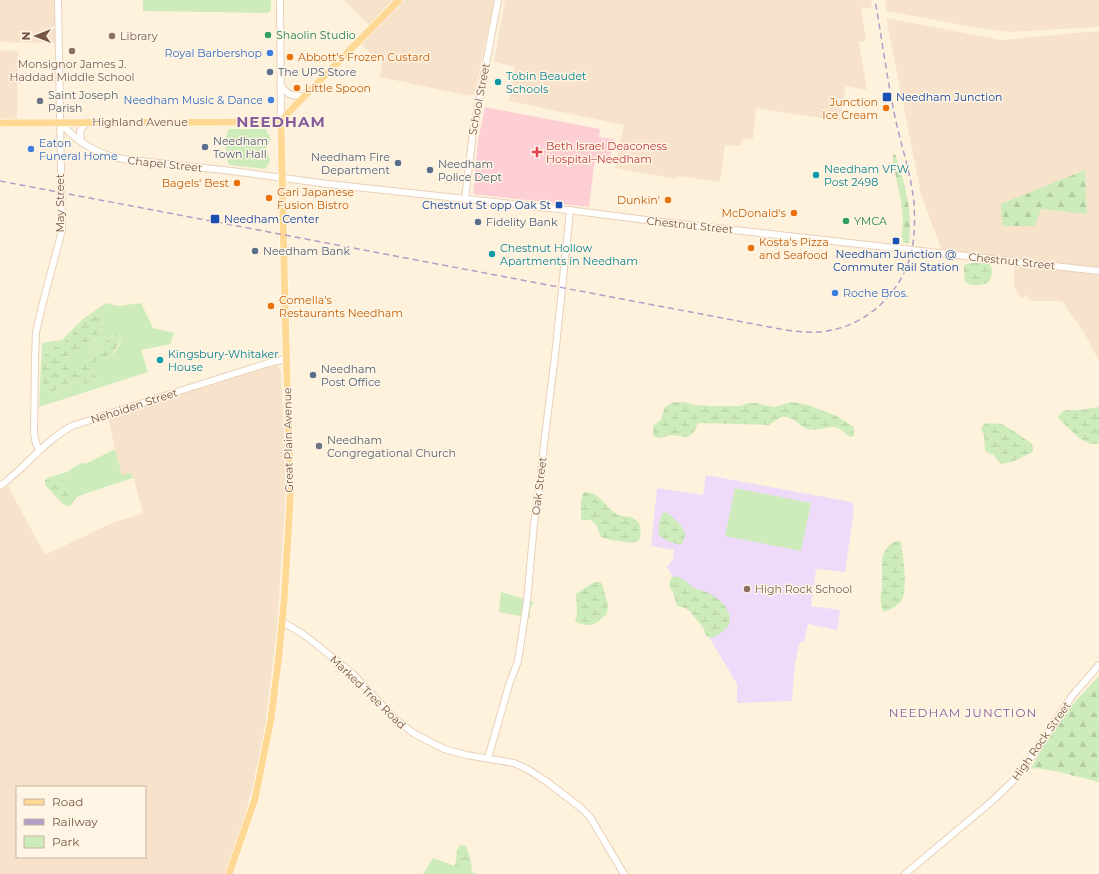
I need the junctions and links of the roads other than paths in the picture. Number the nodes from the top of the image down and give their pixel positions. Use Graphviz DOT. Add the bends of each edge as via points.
graph roads {
  1 [pos="58,0"];
  2 [pos="280,0"];
  3 [pos="398,0"];
  4 [pos="498,0"];
  5 [pos="280,86"];
  6 [pos="305,96"];
  7 [pos="60,122"];
  8 [pos="87,122"];
  9 [pos="281,122"];
  10 [pos="0,123"];
  11 [pos="81,141"];
  12 [pos="282,178"];
  13 [pos="465,198"];
  14 [pos="570,210"];
  15 [pos="1099,271"];
  16 [pos="286,359"];
  17 [pos="40,450"];
  18 [pos="0,486"];
  19 [pos="282,622"];
  20 [pos="1099,665"];
  21 [pos="488,758"];
  22 [pos="229,874"];
  23 [pos="624,874"];
  24 [pos="905,874"];
  1 -- 7 [label="street, May Street"];
  2 -- 5 [label="street, Great Plain Avenue"];
  3 -- 6 [label="main road"];
  4 -- 13 [label="street, School Street" via="473,133"];
  5 -- 6 [label="street" via="291,95"];
  5 -- 9 [label="street, Great Plain Avenue"];
  6 -- 9 [label="main road"];
  7 -- 8 [label="main road, Highland Avenue"];
  7 -- 10 [label="main road, Highland Avenue"];
  7 -- 11 [label="street, Chapel Street"];
  7 -- 17 [label="street, May Street" via="62,232 40,313 35,346 34,434"];
  8 -- 9 [label="main road, Highland Avenue"];
  8 -- 11 [label="street" via="81,129"];
  9 -- 12 [label="main road, Great Plain Avenue"];
  11 -- 12 [label="street, Chapel Street" via="101,154 117,158"];
  12 -- 13 [label="street, Chestnut Street"];
  12 -- 16 [label="main road, Great Plain Avenue"];
  13 -- 14 [label="street, Chestnut Street"];
  14 -- 15 [label="street, Chestnut Street"];
  14 -- 21 [label="street, Oak Street" via="518,662"];
  16 -- 17 [label="street, Nehoiden Street" via="80,423 65,430"];
  16 -- 19 [label="main road, Great Plain Avenue" via="290,502"];
  17 -- 18 [label="street, Nehoiden Street"];
  19 -- 21 [label="street, Marked Tree Road" via="307,637 353,674 393,717 413,734 444,749"];
  19 -- 22 [label="main road, Great Plain Avenue" via="273,703 259,781"];
  20 -- 24 [label="street, High Rock Street" via="1072,696 1011,783"];
  21 -- 23 [label="street, Marked Tree Road" via="526,768 581,808 590,817"];
}
